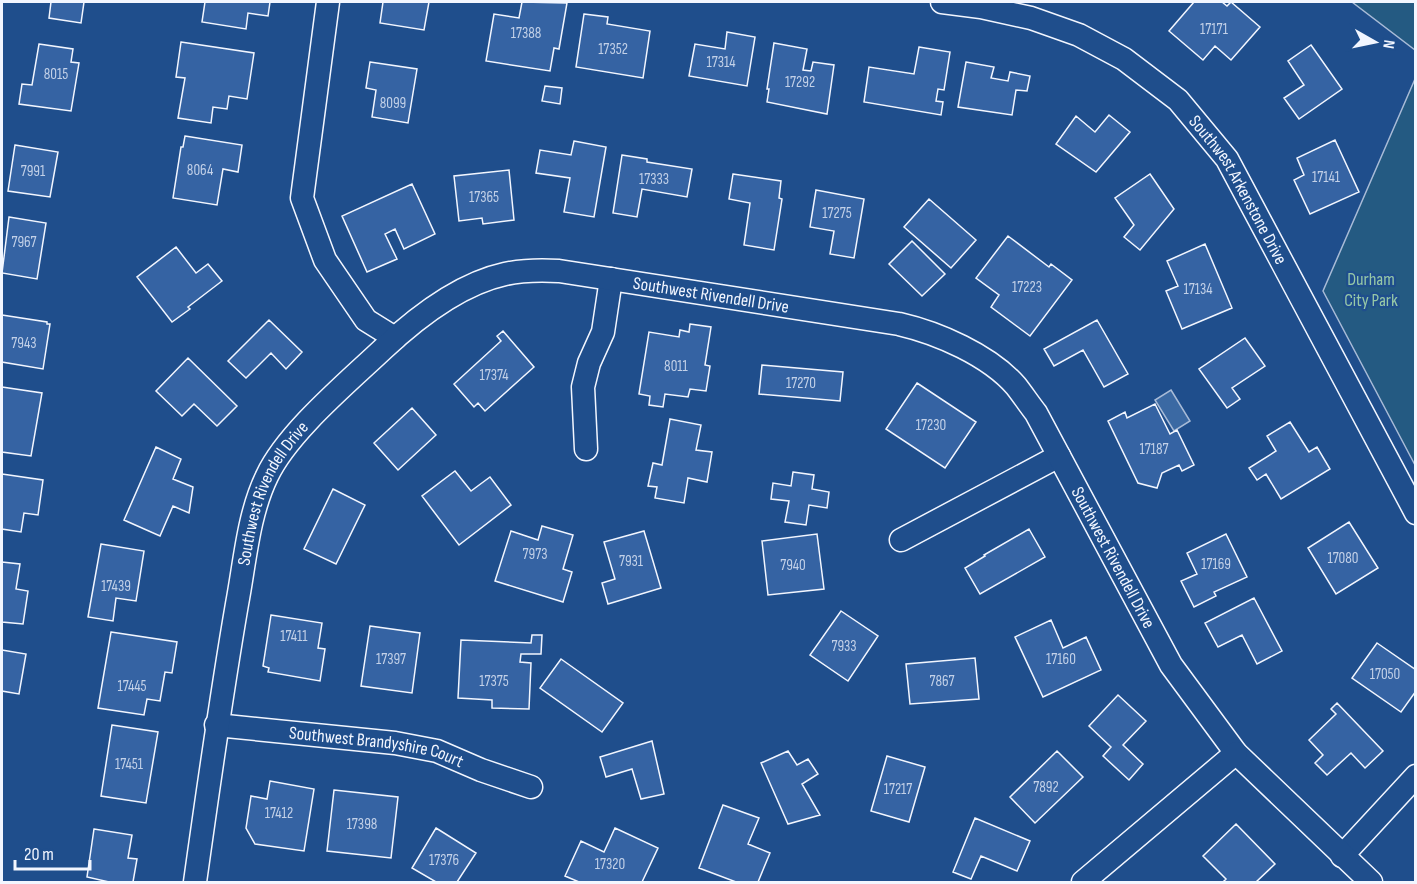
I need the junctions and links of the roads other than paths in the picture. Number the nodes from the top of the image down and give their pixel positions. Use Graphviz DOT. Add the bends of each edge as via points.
graph roads {
  1 [pos="328,2"];
  2 [pos="942,2"];
  3 [pos="611,279"];
  4 [pos="395,338"];
  5 [pos="586,449"];
  6 [pos="1059,456"];
  7 [pos="1416,513"];
  8 [pos="901,540"];
  9 [pos="216,725"];
  10 [pos="1236,753"];
  11 [pos="1416,776"];
  12 [pos="531,787"];
  13 [pos="1342,856"];
  14 [pos="195,882"];
  15 [pos="1083,882"];
  16 [pos="1371,882"];
  1 -- 4 [label="street" via="302,198 325,260 366,320"];
  2 -- 7 [label="street, Southwest Arkenstone Drive" via="1031,18 1079,35 1124,59 1178,100 1227,159"];
  3 -- 4 [label="street, Southwest Rivendell Drive" via="559,271 504,274 451,297"];
  3 -- 5 [label="street" via="603,333 583,387"];
  3 -- 6 [label="street, Southwest Rivendell Drive" via="923,329 973,354 1016,386"];
  4 -- 9 [label="street, Southwest Rivendell Drive" via="297,433 267,476 253,515"];
  6 -- 8 [label="street"];
  6 -- 10 [label="street, Southwest Rivendell Drive" via="1171,665"];
  9 -- 12 [label="street, Southwest Brandyshire Court" via="437,751"];
  9 -- 14 [label="street, Southwest Rivendell Drive"];
  10 -- 13 [label="street, Southwest Rivendell Drive"];
  10 -- 15 [label="street"];
  11 -- 13 [label="street"];
  13 -- 16 [label="street, Southwest Rivendell Drive"];
}
